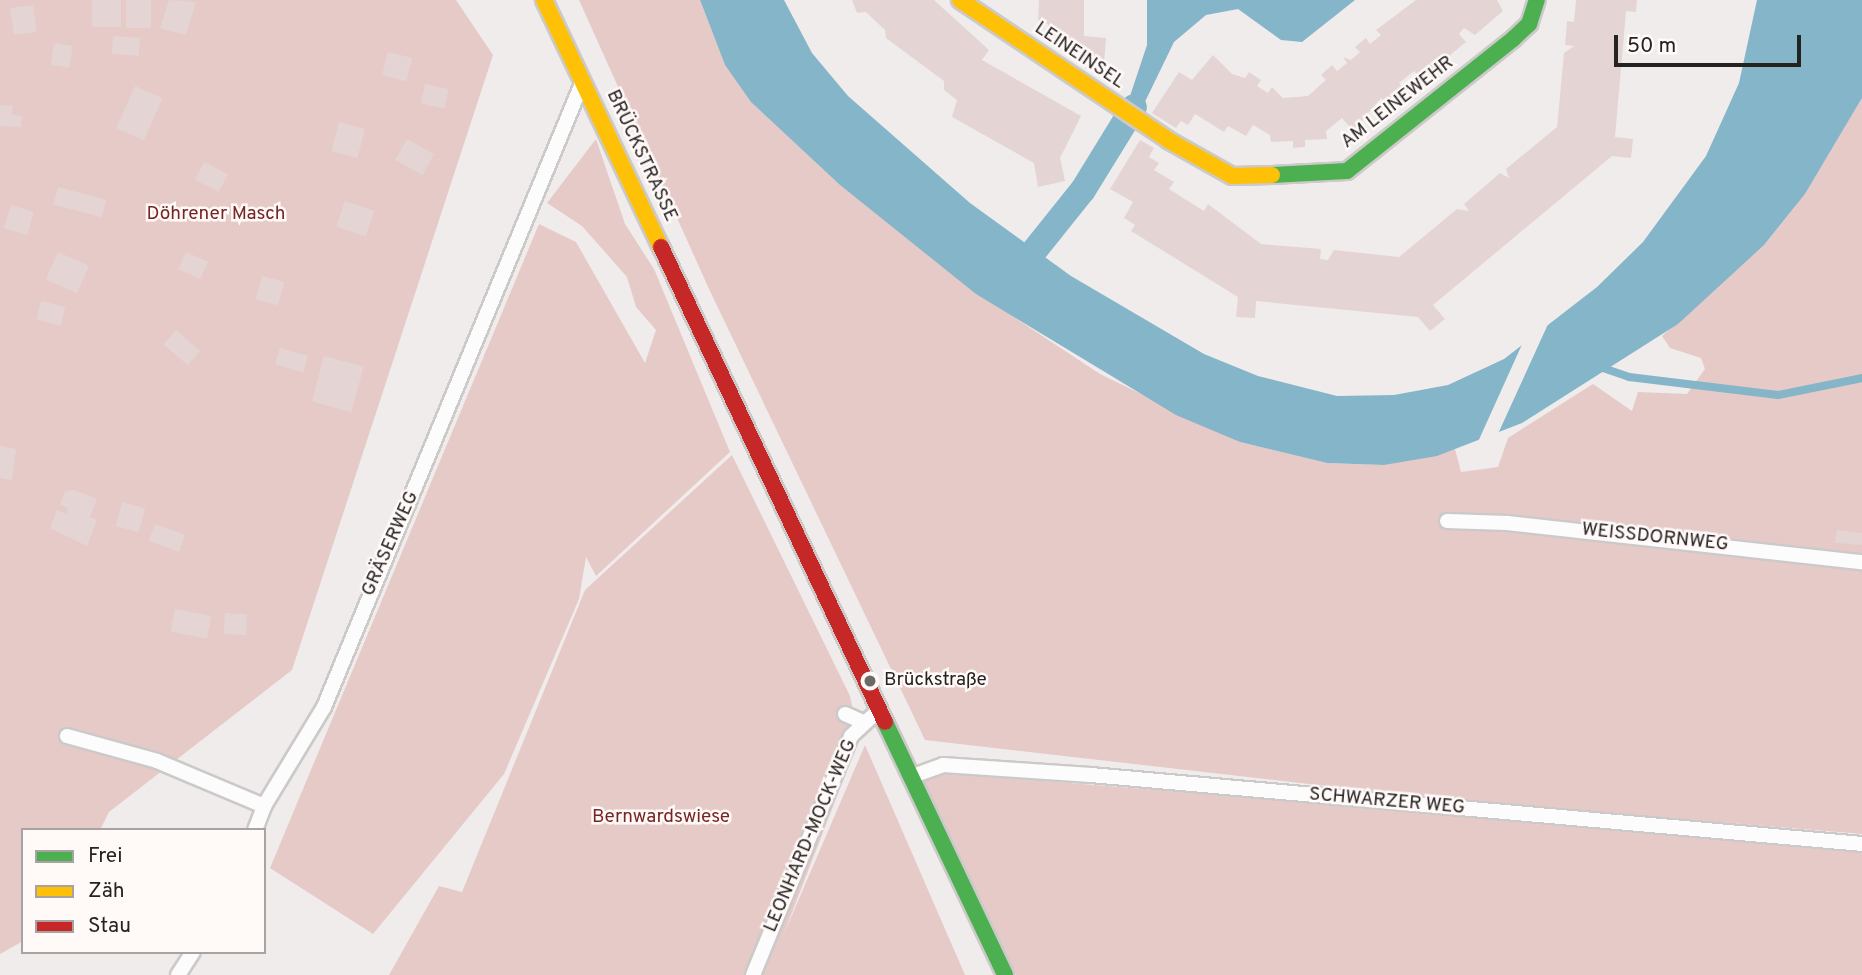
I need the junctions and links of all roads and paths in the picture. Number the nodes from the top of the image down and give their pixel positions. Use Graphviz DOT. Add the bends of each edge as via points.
graph roads {
  1 [pos="544,0"];
  2 [pos="960,0"];
  3 [pos="1537,0"];
  4 [pos="584,82"];
  5 [pos="1140,123"];
  6 [pos="1447,521"];
  7 [pos="1862,562"];
  8 [pos="882,708"];
  9 [pos="845,714"];
  10 [pos="861,721"];
  11 [pos="67,736"];
  12 [pos="913,776"];
  13 [pos="264,806"];
  14 [pos="256,828"];
  15 [pos="1862,844"];
  16 [pos="192,954"];
  17 [pos="178,975"];
  18 [pos="753,975"];
  19 [pos="1005,975"];
  1 -- 4 [label="street, BRÜCKSTRASSE"];
  2 -- 5 [label="street, LEINEINSEL"];
  3 -- 5 [label="street, AM LEINEWEHR" via="1529,24 1514,38 1347,170 1232,176"];
  4 -- 8 [label="street, BRÜCKSTRASSE"];
  4 -- 13 [label="lane, GRÄSERWEG" via="324,707"];
  6 -- 7 [label="lane, WEISSDORNWEG" via="1507,523"];
  8 -- 10 [label="lane, LEONHARD-MOCK-WEG"];
  8 -- 12 [label="street, BRÜCKSTRASSE"];
  9 -- 10 [label="lane"];
  10 -- 18 [label="lane, LEONHARD-MOCK-WEG"];
  11 -- 13 [label="lane" via="157,761"];
  12 -- 15 [label="lane, SCHWARZER WEG" via="943,765 1091,775"];
  12 -- 19 [label="street, BRÜCKSTRASSE"];
  13 -- 14 [label="lane, GRÄSERWEG"];
  16 -- 17 [label="lane"];
}
